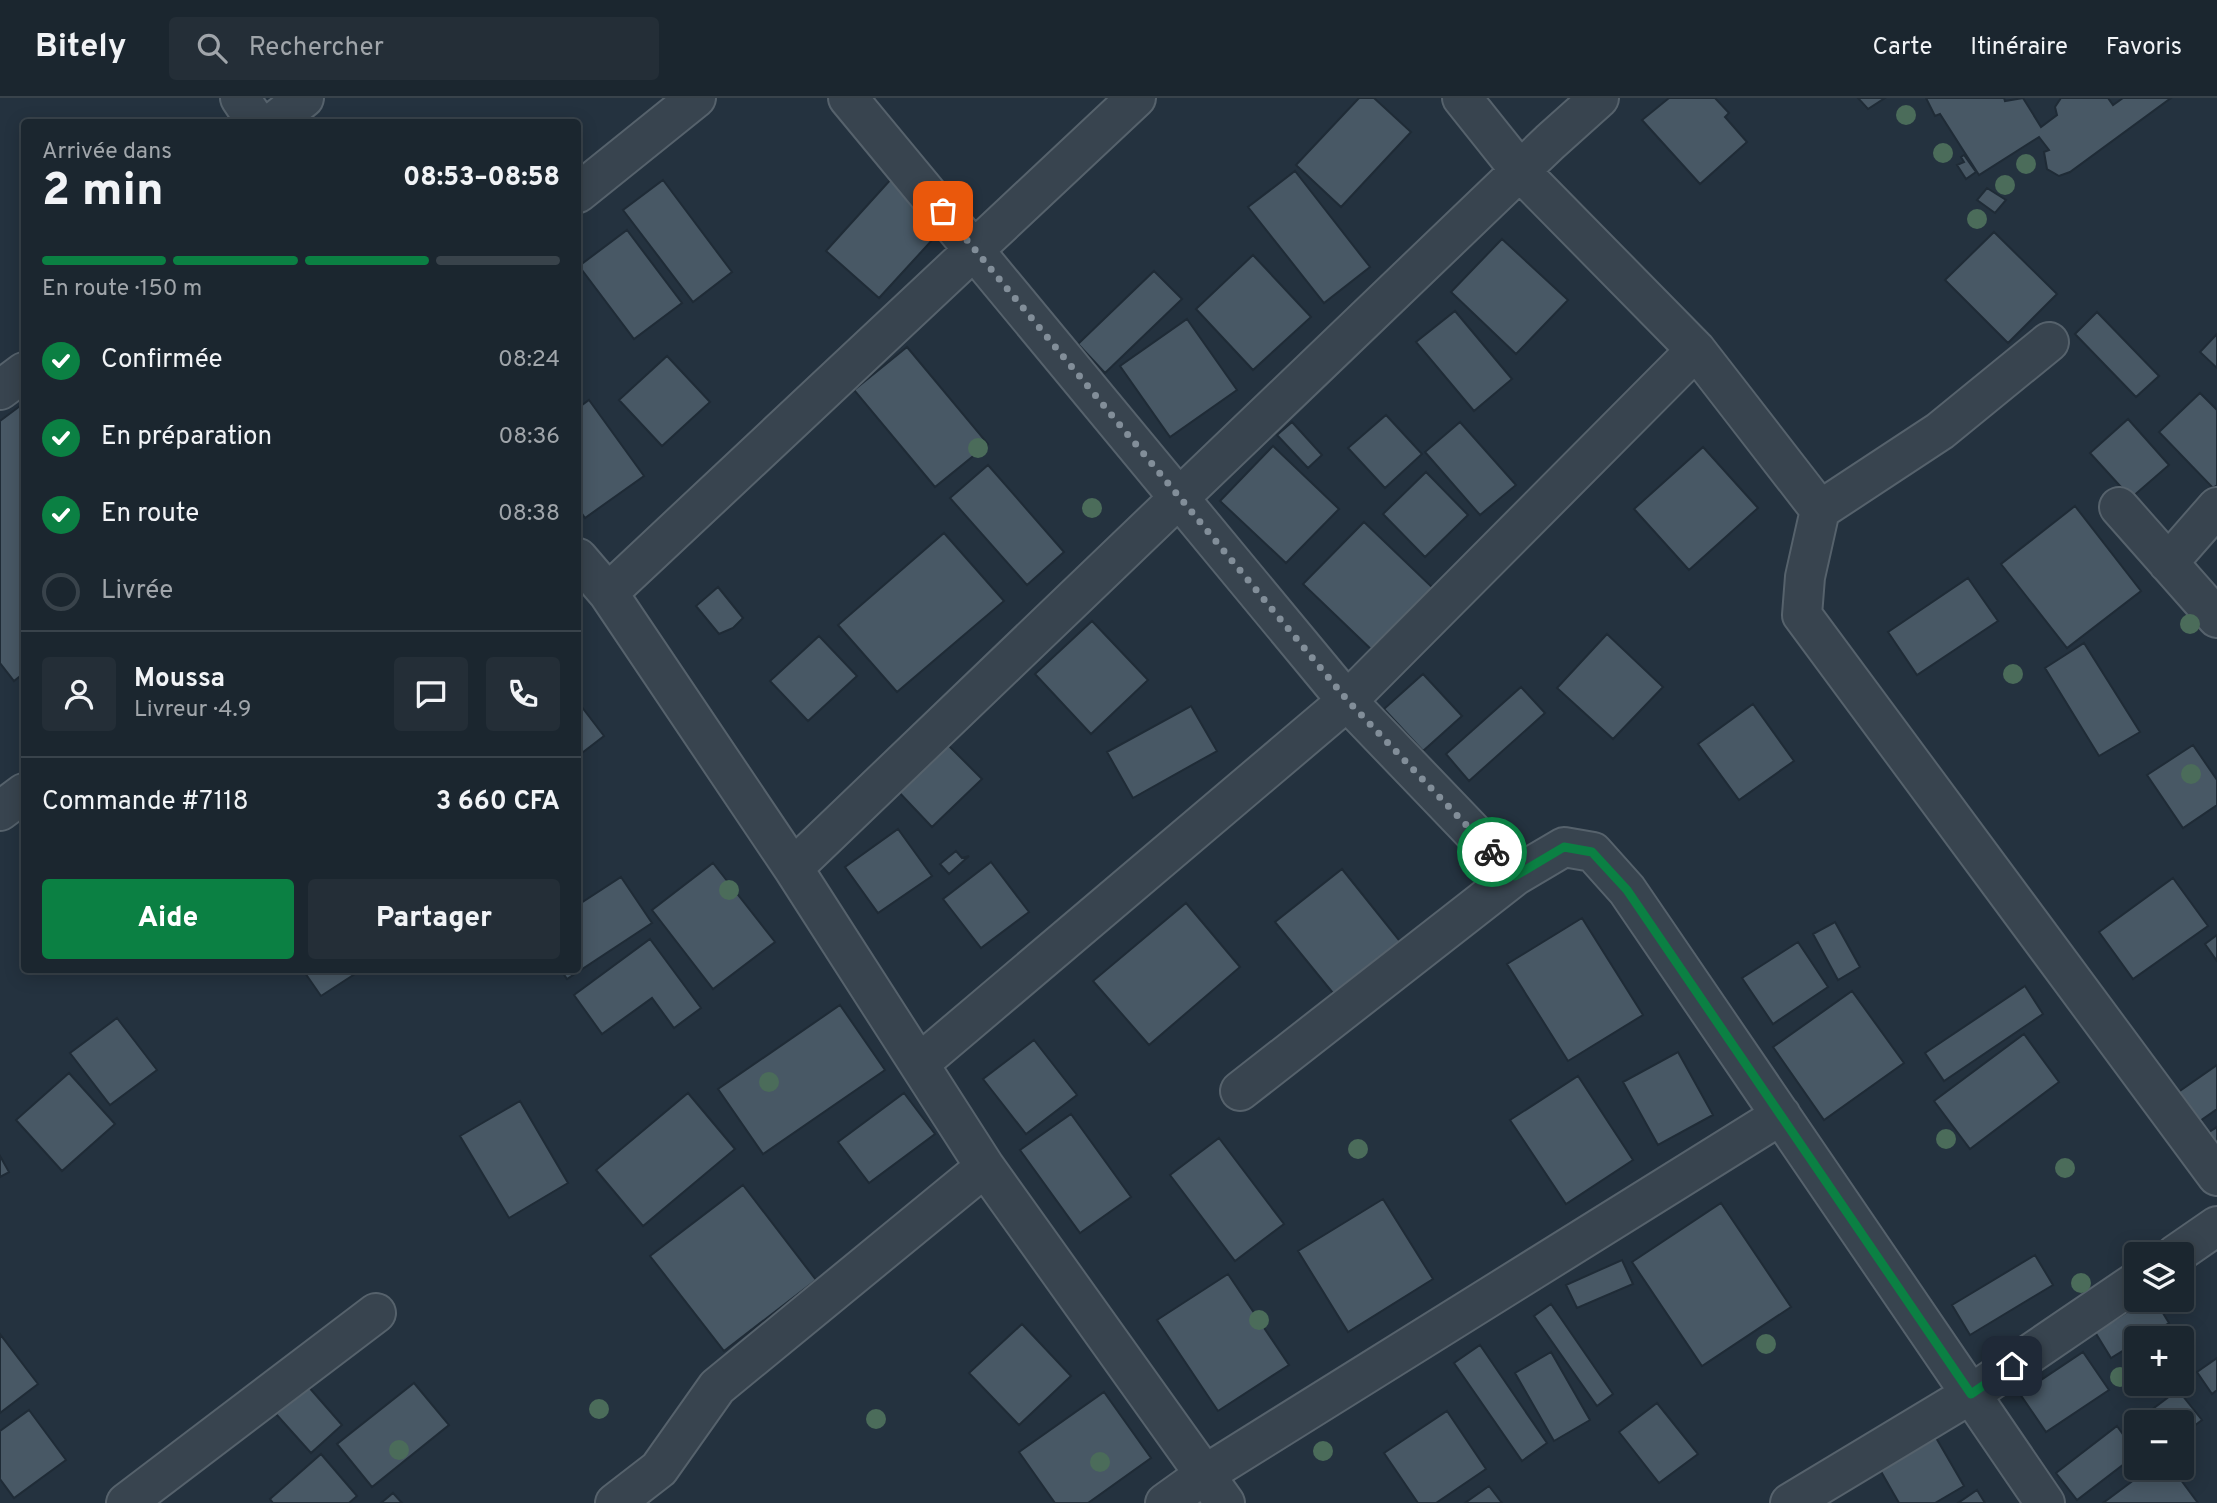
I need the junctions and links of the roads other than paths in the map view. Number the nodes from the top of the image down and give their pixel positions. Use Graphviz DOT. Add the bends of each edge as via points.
graph roads {
  1 [pos="240,98"];
  2 [pos="304,98"];
  3 [pos="696,98"];
  4 [pos="848,98"];
  5 [pos="1136,98"];
  6 [pos="1461,98"];
  7 [pos="1599,98"];
  8 [pos="254,119"];
  9 [pos="278,119"];
  10 [pos="1521,172"];
  11 [pos="581,190"];
  12 [pos="975,249"];
  13 [pos="2049,342"];
  14 [pos="1696,349"];
  15 [pos="21,374"];
  16 [pos="0,390"];
  17 [pos="1179,499"];
  18 [pos="2119,507"];
  19 [pos="2217,507"];
  20 [pos="1820,510"];
  21 [pos="581,562"];
  22 [pos="2168,563"];
  23 [pos="608,593"];
  24 [pos="2217,618"];
  25 [pos="1348,701"];
  26 [pos="21,795"];
  27 [pos="0,811"];
  28 [pos="793,868"];
  29 [pos="1515,876"];
  30 [pos="920,1063"];
  31 [pos="1240,1091"];
  32 [pos="1781,1115"];
  33 [pos="985,1167"];
  34 [pos="2217,1176"];
  35 [pos="2217,1226"];
  36 [pos="2194,1242"];
  37 [pos="2124,1290"];
  38 [pos="376,1313"];
  39 [pos="1971,1394"];
  40 [pos="1214,1489"];
  41 [pos="126,1503"];
  42 [pos="615,1503"];
  43 [pos="1165,1503"];
  44 [pos="1790,1503"];
  45 [pos="2045,1503"];
  1 -- 8 [label="street"];
  2 -- 9 [label="street"];
  3 -- 11 [label="street"];
  4 -- 12 [label="street"];
  5 -- 12 [label="street"];
  6 -- 10 [label="street"];
  7 -- 10 [label="street"];
  10 -- 14 [label="street"];
  10 -- 17 [label="street"];
  12 -- 17 [label="street"];
  12 -- 23 [label="street"];
  13 -- 20 [label="street" via="1940,431"];
  14 -- 20 [label="street"];
  14 -- 25 [label="street"];
  15 -- 16 [label="street"];
  17 -- 25 [label="street"];
  17 -- 28 [label="street"];
  18 -- 22 [label="street"];
  19 -- 22 [label="street"];
  20 -- 34 [label="street" via="1802,615"];
  21 -- 23 [label="street"];
  22 -- 24 [label="street"];
  23 -- 28 [label="street"];
  25 -- 29 [label="street"];
  25 -- 30 [label="street"];
  26 -- 27 [label="street"];
  28 -- 30 [label="street"];
  29 -- 31 [label="street"];
  29 -- 32 [label="street" via="1564,847 1592,852 1627,890"];
  30 -- 33 [label="street"];
  32 -- 39 [label="street"];
  32 -- 40 [label="street"];
  33 -- 40 [label="street"];
  33 -- 42 [label="street" via="717,1387 659,1469"];
  35 -- 36 [label="street"];
  37 -- 39 [label="street"];
  38 -- 41 [label="street"];
  39 -- 44 [label="street"];
  39 -- 45 [label="street"];
  40 -- 43 [label="street"];
}
